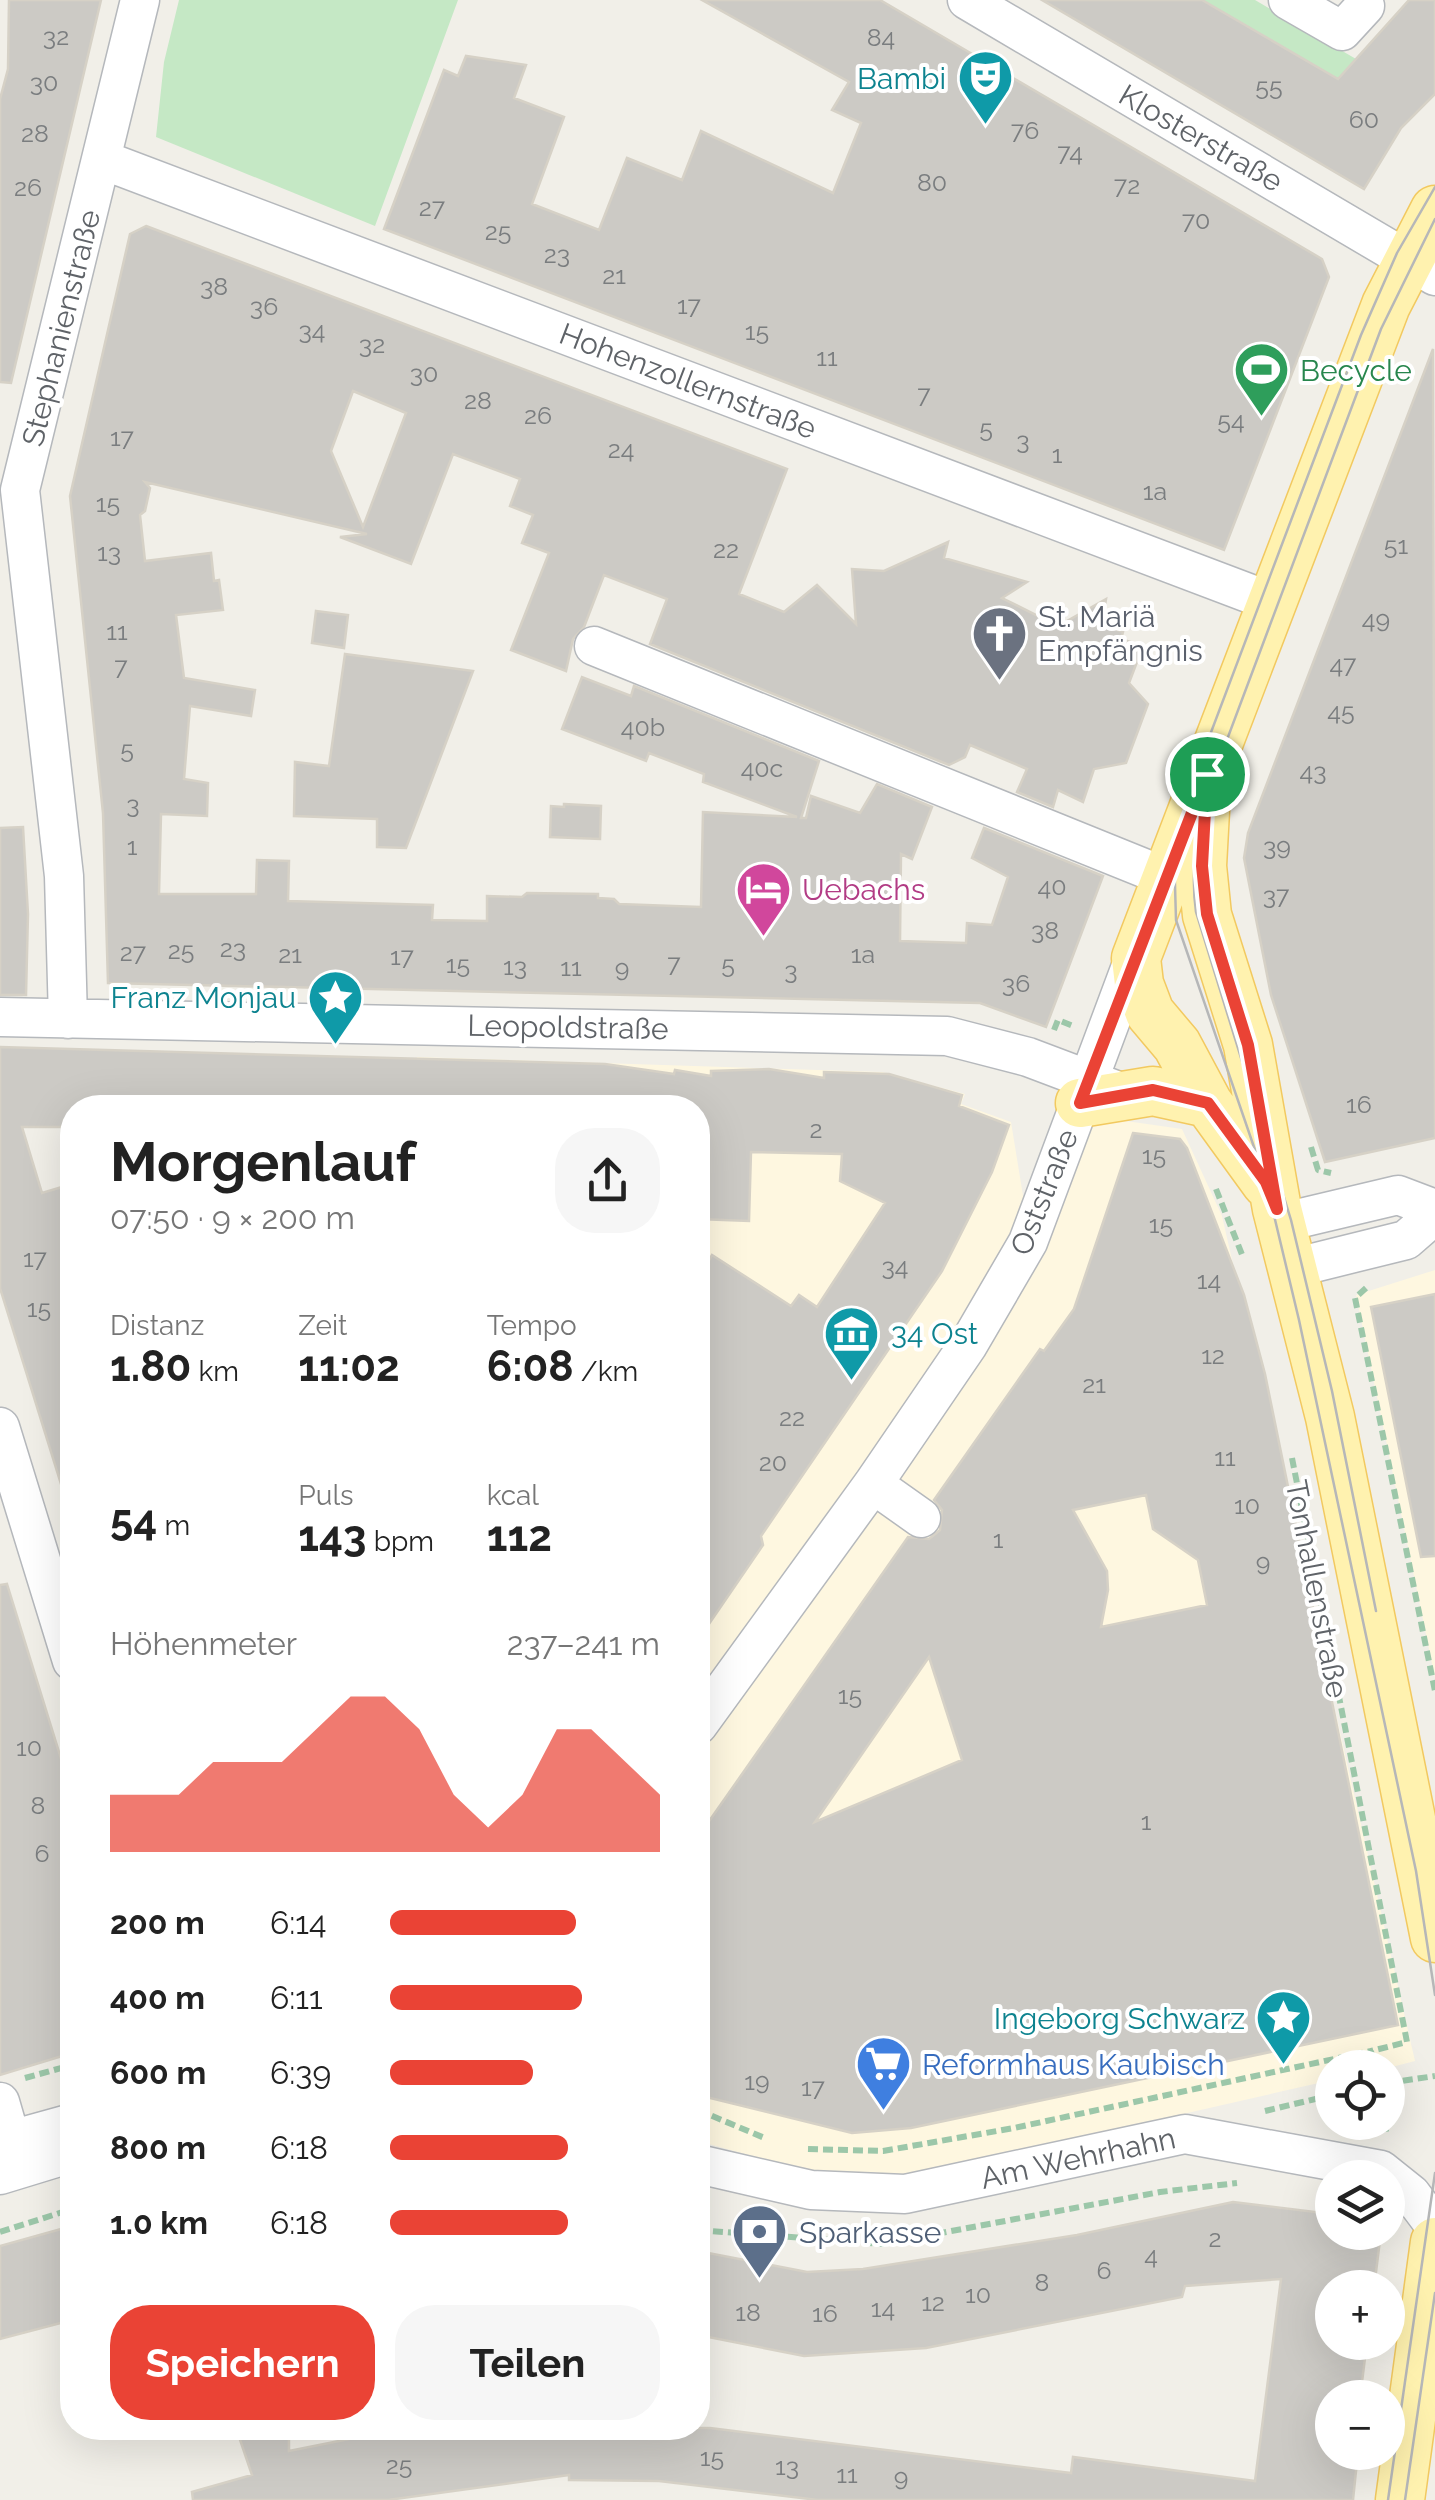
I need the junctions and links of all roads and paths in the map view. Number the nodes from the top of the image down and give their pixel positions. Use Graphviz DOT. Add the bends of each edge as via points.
graph roads {
  1 [pos="140,0"];
  2 [pos="968,0"];
  3 [pos="1288,0"];
  4 [pos="1365,6"];
  5 [pos="103,160"];
  6 [pos="1435,210"];
  7 [pos="1421,267"];
  8 [pos="10,487"];
  9 [pos="1272,602"];
  10 [pos="594,646"];
  11 [pos="1207,774"];
  12 [pos="1166,877"];
  13 [pos="1139,946"];
  14 [pos="0,1017"];
  15 [pos="68,1019"];
  16 [pos="1098,1092"];
  17 [pos="1208,1103"];
  18 [pos="1307,1133"];
  19 [pos="1210,1175"];
  20 [pos="1350,1177"];
  21 [pos="1435,1212"];
  22 [pos="1275,1243"];
  23 [pos="1370,1285"];
  24 [pos="0,1426"];
  25 [pos="1290,1447"];
  26 [pos="873,1484"];
  27 [pos="922,1518"];
  28 [pos="14,1522"];
  29 [pos="60,1632"];
  30 [pos="1435,1691"];
  31 [pos="710,1708"];
  32 [pos="1421,1952"];
  33 [pos="1392,1968"];
  34 [pos="1372,2050"];
  35 [pos="1315,2062"];
  36 [pos="60,2071"];
  37 [pos="1435,2076"];
  38 [pos="1405,2080"];
  39 [pos="9,2091"];
  40 [pos="710,2115"];
  41 [pos="60,2128"];
  42 [pos="770,2140"];
  43 [pos="788,2148"];
  44 [pos="4,2152"];
  45 [pos="60,2154"];
  46 [pos="710,2167"];
  47 [pos="60,2213"];
  48 [pos="1435,2226"];
  49 [pos="0,2232"];
  50 [pos="1435,2242"];
  51 [pos="1400,2500"];
  1 -- 5 [label="street, Stephanienstraße"];
  2 -- 7 [label="street, Klosterstraße"];
  3 -- 4 [label="street" via="1342,31"];
  5 -- 8 [label="street, Stephanienstraße"];
  5 -- 9 [label="street, Hohenzollernstraße"];
  6 -- 7 [label="main road, Oststraße"];
  7 -- 9 [label="main road, Oststraße"];
  8 -- 15 [label="street, Stephanienstraße" via="64,876"];
  9 -- 11 [label="main road, Oststraße"];
  10 -- 12 [label="street"];
  11 -- 12 [label="main road, Oststraße"];
  11 -- 22 [label="main road, Tonhallenstraße" via="1207,914 1248,1045"];
  12 -- 13 [label="main road, Oststraße"];
  13 -- 16 [label="street, Oststraße"];
  13 -- 17 [label="main road, Tonhallenstraße" via="1137,976 1146,1004"];
  14 -- 15 [label="street, Leopoldstraße"];
  15 -- 16 [label="street, Leopoldstraße" via="947,1036 997,1047"];
  16 -- 17 [label="main road" via="1161,1091"];
  16 -- 26 [label="street, Oststraße" via="1028,1242 968,1345"];
  17 -- 22 [label="main road, Tonhallenstraße" via="1266,1182"];
  18 -- 20 [label="path" via="1318,1170"];
  19 -- 22 [label="path"];
  21 -- 22 [label="street" via="1398,1195"];
  22 -- 32 [label="main road, Tonhallenstraße" via="1330,1417"];
  23 -- 30 [label="path" via="1355,1298"];
  24 -- 28 [label="street"];
  25 -- 33 [label="path, Tonhallenstraße"];
  26 -- 27 [label="street"];
  26 -- 31 [label="street, Oststraße"];
  28 -- 29 [label="street"];
  32 -- 33 [label="path"];
  33 -- 34 [label="path, Tonhallenstraße" via="1407,2042"];
  35 -- 43 [label="path, Am Wehrhahn" via="883,2150"];
  36 -- 39 [label="path"];
  37 -- 38 [label="path"];
  39 -- 44 [label="street"];
  40 -- 42 [label="path"];
  41 -- 44 [label="street"];
  44 -- 45 [label="street"];
  46 -- 48 [label="street, Am Wehrhahn" via="811,2190 904,2194 1184,2134 1366,2164 1400,2183"];
  47 -- 49 [label="path"];
  50 -- 51 [label="main road"];
}
